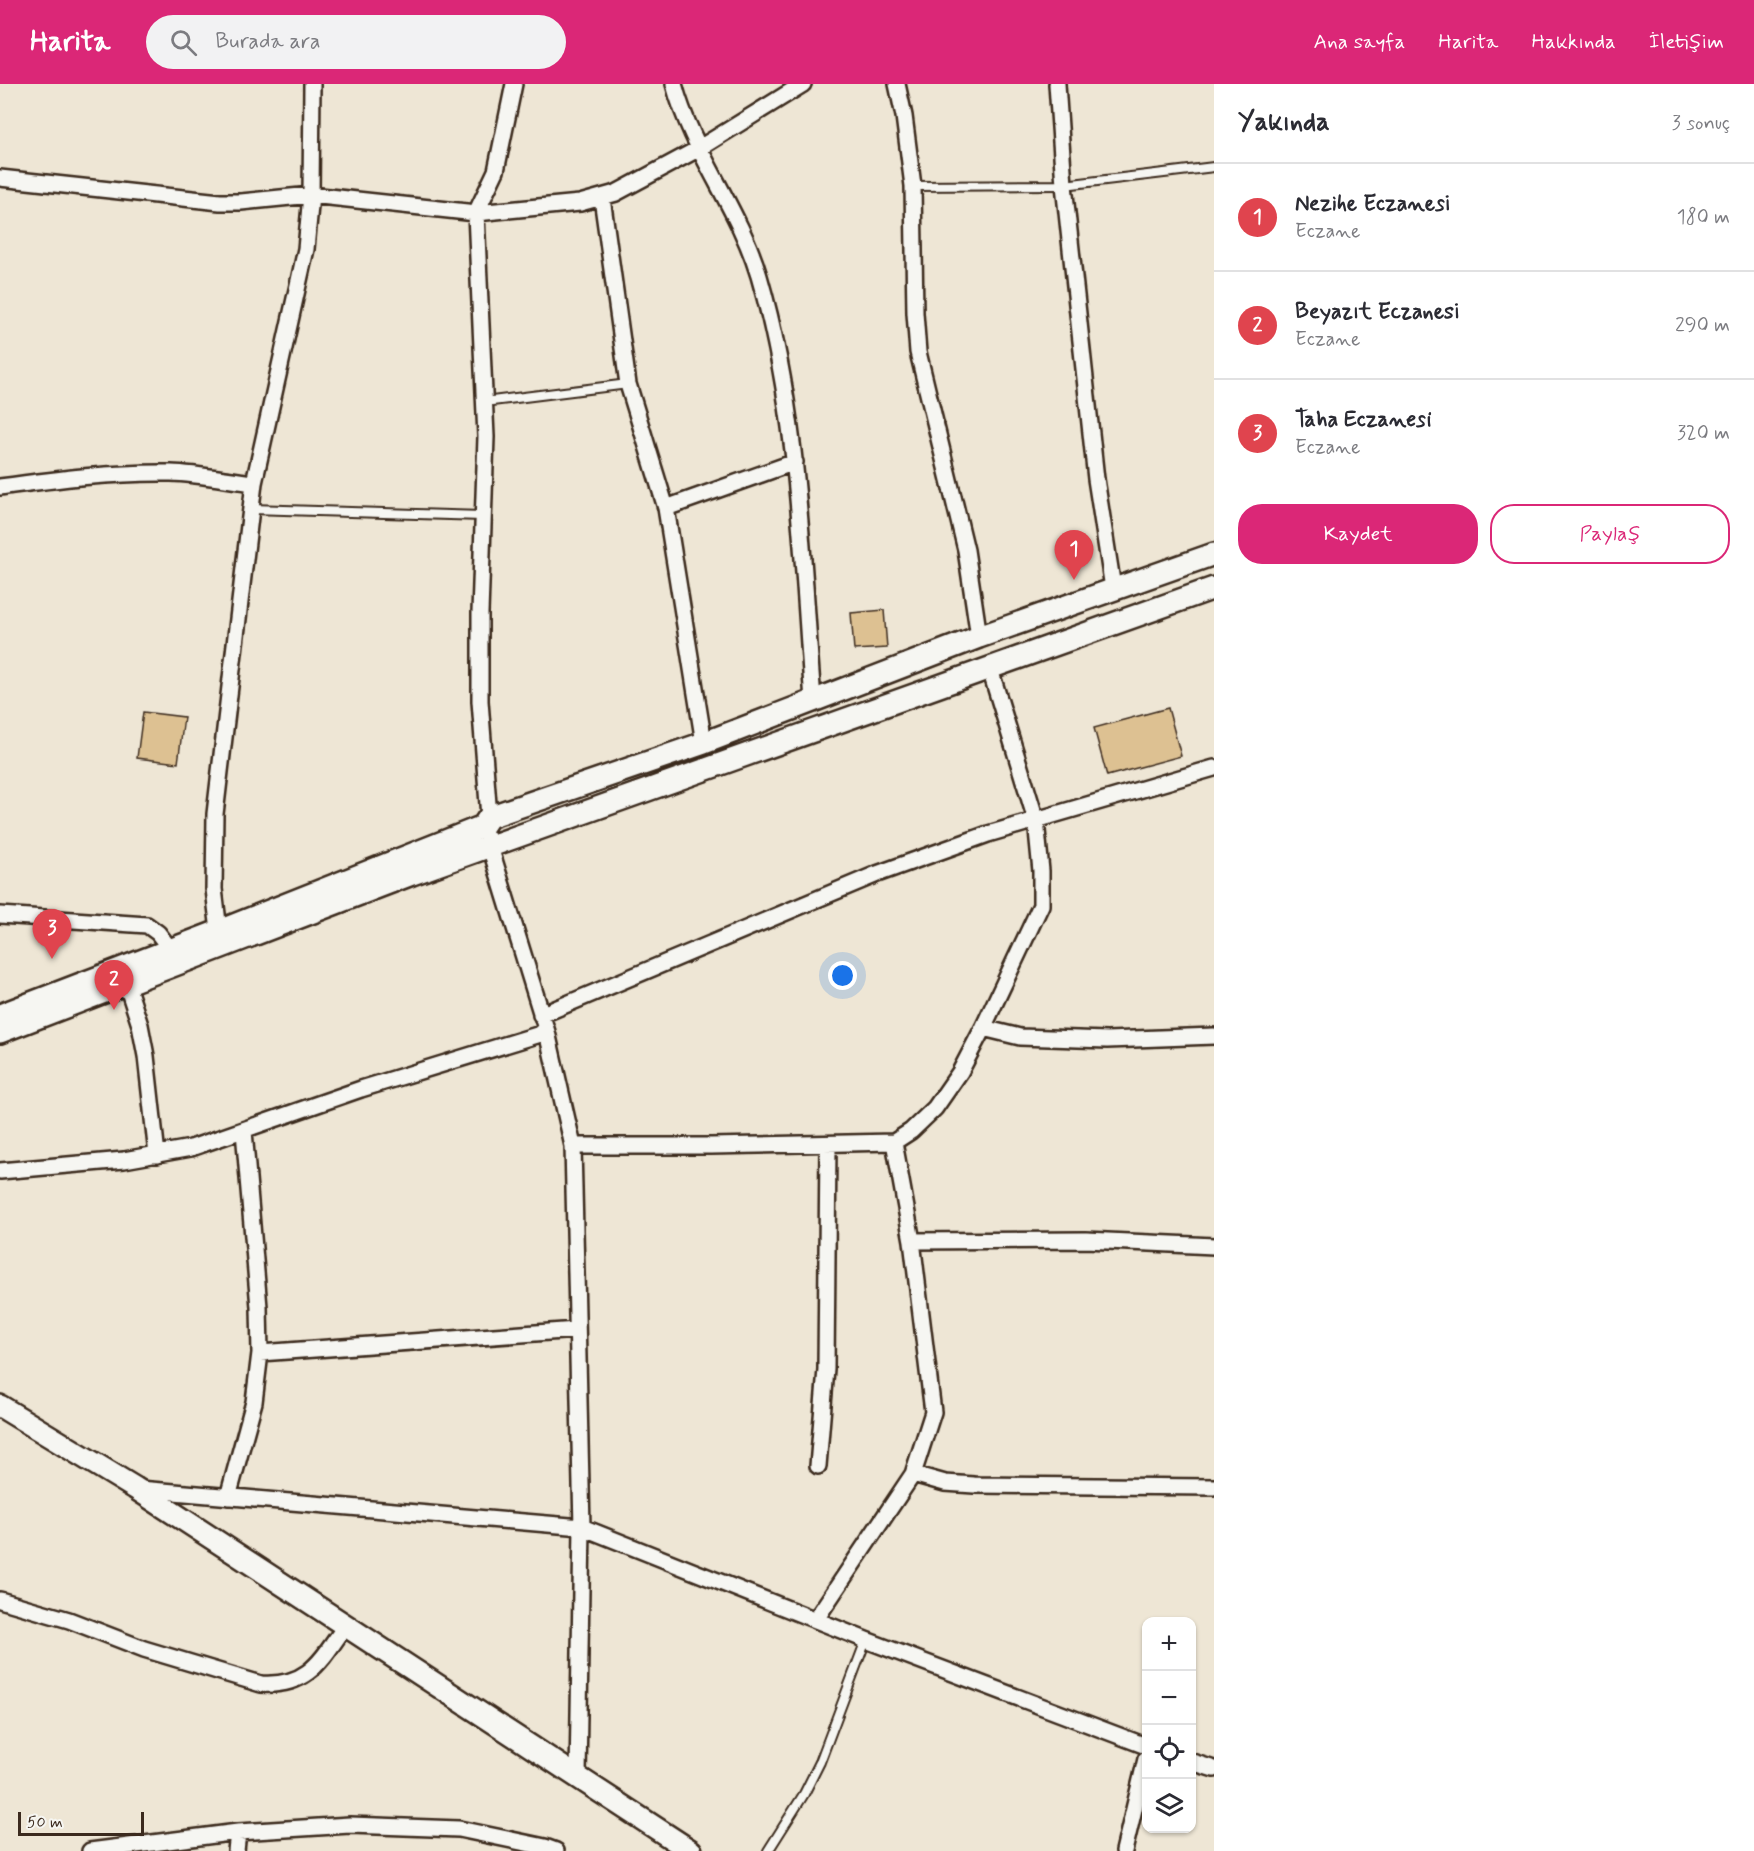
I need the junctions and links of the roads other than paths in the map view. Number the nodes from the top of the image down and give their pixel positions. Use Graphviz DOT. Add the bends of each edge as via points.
graph roads {
  1 [pos="312,84"];
  2 [pos="514,84"];
  3 [pos="674,84"];
  4 [pos="802,84"];
  5 [pos="897,84"];
  6 [pos="1057,84"];
  7 [pos="698,149"];
  8 [pos="1214,166"];
  9 [pos="0,178"];
  10 [pos="1064,185"];
  11 [pos="913,186"];
  12 [pos="311,195"];
  13 [pos="602,198"];
  14 [pos="476,213"];
  15 [pos="628,384"];
  16 [pos="484,402"];
  17 [pos="795,462"];
  18 [pos="254,483"];
  19 [pos="0,487"];
  20 [pos="666,508"];
  21 [pos="251,509"];
  22 [pos="483,516"];
  23 [pos="1214,554"];
  24 [pos="1113,588"];
  25 [pos="1214,588"];
  26 [pos="979,637"];
  27 [pos="990,669"];
  28 [pos="813,700"];
  29 [pos="704,743"];
  30 [pos="1214,768"];
  31 [pos="1036,820"];
  32 [pos="486,821"];
  33 [pos="491,846"];
  34 [pos="0,915"];
  35 [pos="219,931"];
  36 [pos="170,949"];
  37 [pos="124,975"];
  38 [pos="541,1014"];
  39 [pos="0,1015"];
  40 [pos="983,1028"];
  41 [pos="0,1032"];
  42 [pos="547,1032"];
  43 [pos="1214,1036"];
  44 [pos="244,1131"];
  45 [pos="894,1142"];
  46 [pos="828,1144"];
  47 [pos="573,1146"];
  48 [pos="157,1155"];
  49 [pos="0,1171"];
  50 [pos="912,1241"];
  51 [pos="1214,1246"];
  52 [pos="577,1330"];
  53 [pos="260,1353"];
  54 [pos="0,1407"];
  55 [pos="818,1466"];
  56 [pos="913,1474"];
  57 [pos="1214,1487"];
  58 [pos="135,1488"];
  59 [pos="228,1497"];
  60 [pos="582,1527"];
  61 [pos="0,1600"];
  62 [pos="816,1619"];
  63 [pos="346,1626"];
  64 [pos="866,1640"];
  65 [pos="1142,1744"];
  66 [pos="1196,1764"];
  67 [pos="1214,1769"];
  68 [pos="578,1776"];
  69 [pos="1142,1776"];
  70 [pos="238,1832"];
  71 [pos="548,1850"];
  72 [pos="687,1850"];
  73 [pos="90,1851"];
  74 [pos="236,1851"];
  75 [pos="768,1851"];
  76 [pos="1124,1851"];
  1 -- 12 [label="street"];
  2 -- 14 [label="street" via="496,171"];
  3 -- 7 [label="street"];
  4 -- 7 [label="street"];
  5 -- 11 [label="street"];
  6 -- 10 [label="street"];
  7 -- 13 [label="street"];
  7 -- 17 [label="street" via="741,230 758,273"];
  8 -- 10 [label="lane"];
  9 -- 12 [label="street" via="220,202"];
  10 -- 11 [label="lane"];
  10 -- 24 [label="street" via="1096,479"];
  11 -- 26 [label="street" via="918,352 966,550"];
  12 -- 14 [label="street"];
  12 -- 18 [label="street" via="306,249"];
  13 -- 14 [label="street"];
  13 -- 15 [label="street"];
  14 -- 16 [label="street"];
  15 -- 16 [label="lane"];
  15 -- 20 [label="street"];
  16 -- 22 [label="street"];
  17 -- 20 [label="street"];
  17 -- 28 [label="street"];
  18 -- 19 [label="street" via="174,473 83,476"];
  18 -- 21 [label="street"];
  20 -- 29 [label="street"];
  21 -- 22 [label="lane"];
  21 -- 35 [label="street" via="215,814 214,889"];
  22 -- 32 [label="street" via="480,701"];
  23 -- 24 [label="main road"];
  24 -- 26 [label="main road"];
  25 -- 27 [label="main road"];
  26 -- 28 [label="main road"];
  27 -- 31 [label="street"];
  27 -- 33 [label="main road"];
  28 -- 29 [label="main road"];
  29 -- 32 [label="main road"];
  30 -- 31 [label="street"];
  31 -- 38 [label="street" via="878,874"];
  31 -- 40 [label="street" via="1041,905"];
  32 -- 33 [label="street"];
  32 -- 35 [label="main road"];
  33 -- 37 [label="main road" via="266,929"];
  33 -- 38 [label="street"];
  34 -- 36 [label="street" via="147,925"];
  35 -- 36 [label="main road"];
  36 -- 37 [label="main road"];
  37 -- 39 [label="main road"];
  37 -- 41 [label="main road"];
  37 -- 48 [label="street" via="146,1056"];
  38 -- 42 [label="street"];
  40 -- 43 [label="street" via="1042,1038"];
  40 -- 45 [label="street" via="935,1108"];
  42 -- 44 [label="street" via="361,1089"];
  42 -- 47 [label="street"];
  44 -- 48 [label="street"];
  44 -- 53 [label="street" via="260,1307"];
  45 -- 46 [label="street"];
  45 -- 50 [label="street"];
  46 -- 47 [label="street"];
  46 -- 55 [label="street" via="826,1369"];
  47 -- 52 [label="street"];
  48 -- 49 [label="street"];
  50 -- 51 [label="street" via="1086,1240"];
  50 -- 56 [label="street" via="933,1412"];
  52 -- 53 [label="street"];
  52 -- 60 [label="street"];
  53 -- 59 [label="street" via="254,1402"];
  54 -- 58 [label="main road"];
  56 -- 57 [label="street" via="945,1483 974,1485"];
  56 -- 62 [label="street"];
  58 -- 59 [label="street"];
  58 -- 63 [label="main road"];
  59 -- 60 [label="street"];
  60 -- 62 [label="street"];
  60 -- 68 [label="street"];
  61 -- 63 [label="street" via="261,1684 293,1681 309,1673"];
  62 -- 64 [label="street"];
  63 -- 68 [label="main road"];
  64 -- 65 [label="street"];
  64 -- 75 [label="lane" via="820,1761"];
  66 -- 67 [label="street"];
  68 -- 72 [label="main road"];
  69 -- 76 [label="street"];
  70 -- 71 [label="street" via="350,1825 459,1829"];
  70 -- 73 [label="street"];
  70 -- 74 [label="street"];
}
